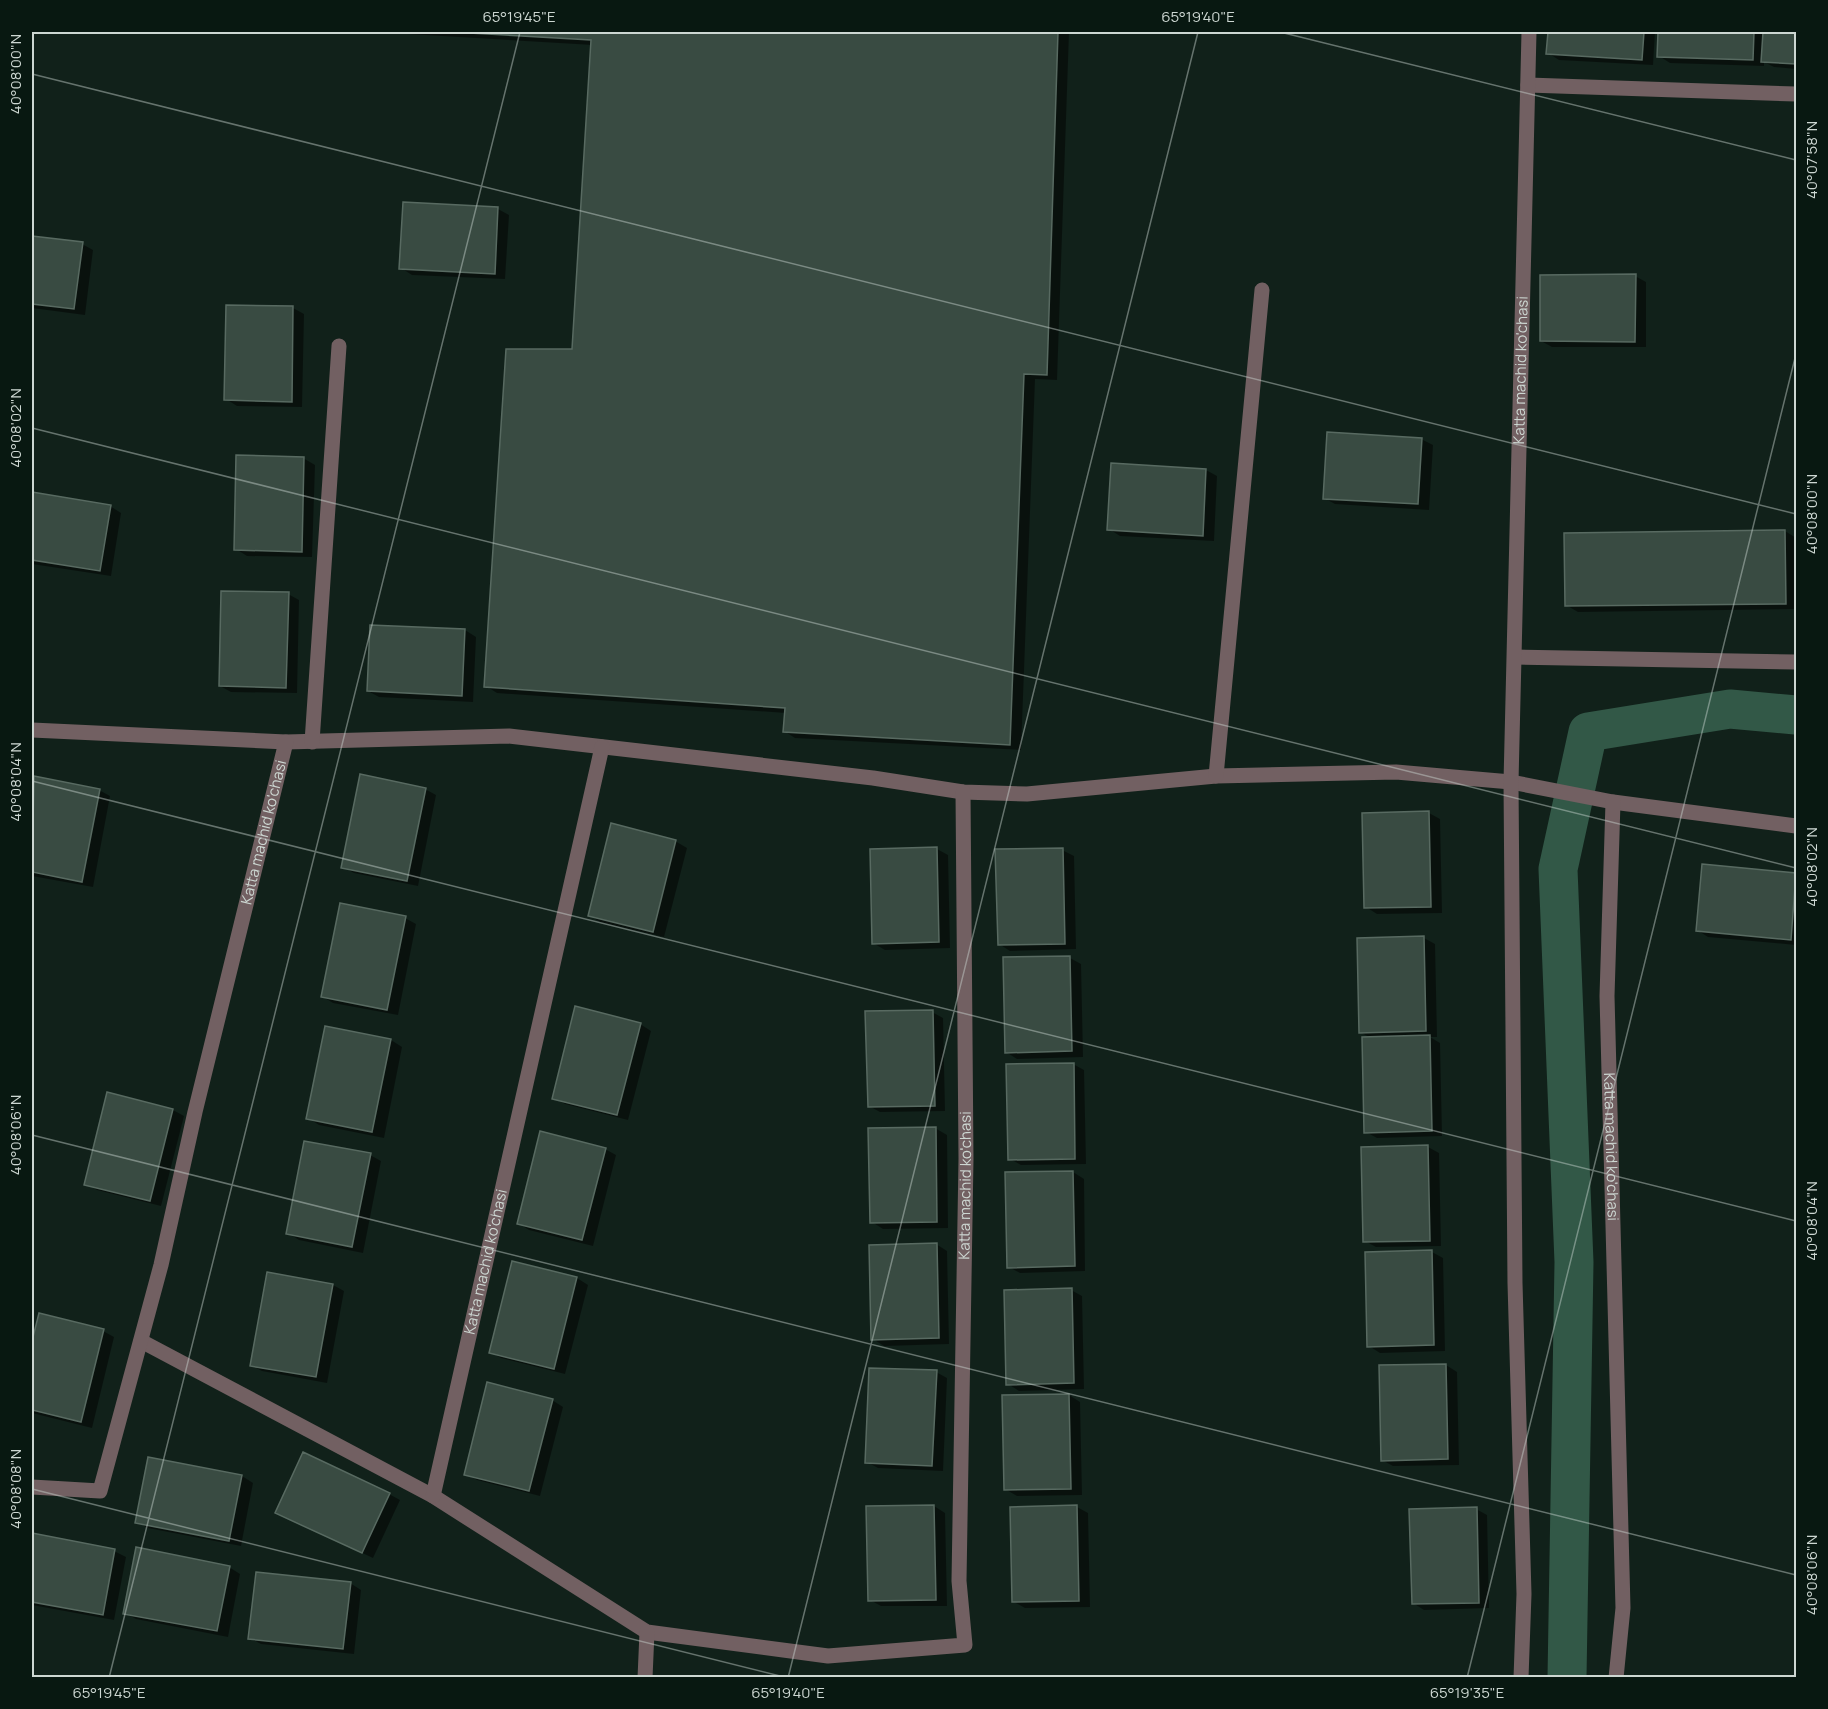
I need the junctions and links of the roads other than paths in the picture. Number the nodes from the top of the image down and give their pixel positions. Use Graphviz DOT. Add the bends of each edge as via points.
graph roads {
  1 [pos="1529,32"];
  2 [pos="1528,85"];
  3 [pos="1797,94"];
  4 [pos="1262,290"];
  5 [pos="339,346"];
  6 [pos="1515,657"];
  7 [pos="1797,662"];
  8 [pos="32,730"];
  9 [pos="286,742"];
  10 [pos="312,742"];
  11 [pos="602,747"];
  12 [pos="1216,776"];
  13 [pos="1511,782"];
  14 [pos="963,792"];
  15 [pos="1613,802"];
  16 [pos="1797,826"];
  17 [pos="141,1341"];
  18 [pos="32,1487"];
  19 [pos="433,1496"];
  20 [pos="648,1632"];
  21 [pos="645,1677"];
  22 [pos="1521,1677"];
  23 [pos="1616,1677"];
  1 -- 2 [label="street, Katta machid ko'chasi"];
  2 -- 3 [label="street"];
  2 -- 6 [label="street, Katta machid ko'chasi"];
  4 -- 12 [label="street"];
  5 -- 10 [label="street"];
  6 -- 7 [label="street"];
  6 -- 13 [label="street, Katta machid ko'chasi"];
  8 -- 9 [label="street, Katta machid ko'chasi"];
  9 -- 10 [label="street, Katta machid ko'chasi"];
  9 -- 17 [label="street, Katta machid ko'chasi"];
  10 -- 11 [label="street, Katta machid ko'chasi" via="509,736"];
  11 -- 14 [label="street, Katta machid ko'chasi"];
  11 -- 19 [label="street, Katta machid ko'chasi"];
  12 -- 13 [label="street, Katta machid ko'chasi" via="1396,772"];
  12 -- 14 [label="street, Katta machid ko'chasi" via="1027,794"];
  13 -- 15 [label="street"];
  13 -- 22 [label="street, Katta machid ko'chasi" via="1515,1283 1524,1594"];
  14 -- 20 [label="street, Katta machid ko'chasi" via="966,1159 959,1581 964,1645 828,1656"];
  15 -- 16 [label="street"];
  15 -- 23 [label="street, Katta machid ko'chasi" via="1607,996 1623,1608"];
  17 -- 18 [label="street, Katta machid ko'chasi" via="100,1491"];
  17 -- 19 [label="street"];
  19 -- 20 [label="street"];
  20 -- 21 [label="street"];
}
